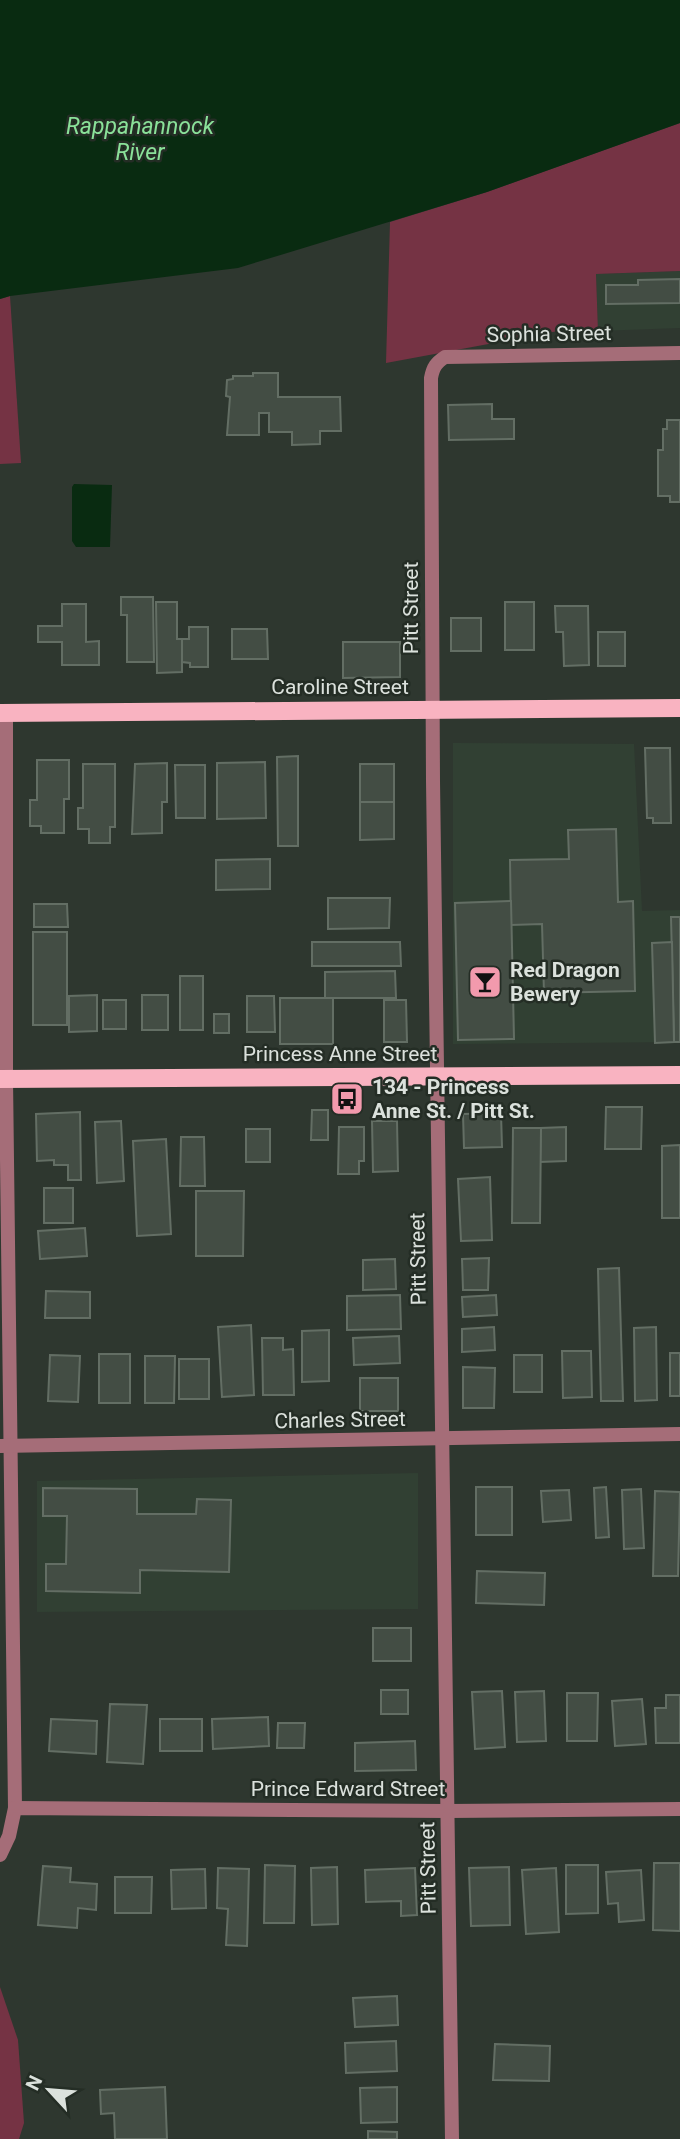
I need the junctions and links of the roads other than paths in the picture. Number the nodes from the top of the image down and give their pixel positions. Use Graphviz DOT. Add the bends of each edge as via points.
graph roads {
  1 [pos="680,353"];
  2 [pos="431,378"];
  3 [pos="680,708"];
  4 [pos="432,709"];
  5 [pos="3,713"];
  6 [pos="680,1075"];
  7 [pos="437,1076"];
  8 [pos="3,1079"];
  9 [pos="680,1434"];
  10 [pos="442,1440"];
  11 [pos="6,1446"];
  12 [pos="15,1808"];
  13 [pos="680,1810"];
  14 [pos="448,1811"];
  15 [pos="0,1855"];
  16 [pos="452,2139"];
  1 -- 2 [label="street, Sophia Street" via="445,357"];
  2 -- 4 [label="street, Pitt Street"];
  3 -- 4 [label="main road, Caroline Street"];
  4 -- 5 [label="main road, Caroline Street"];
  4 -- 7 [label="street, Pitt Street"];
  5 -- 8 [label="street"];
  6 -- 7 [label="main road, Princess Anne Street"];
  7 -- 8 [label="main road, Princess Anne Street"];
  7 -- 10 [label="street, Pitt Street"];
  8 -- 11 [label="street"];
  9 -- 10 [label="street, Charles Street"];
  10 -- 11 [label="street, Charles Street"];
  10 -- 14 [label="street, Pitt Street"];
  11 -- 12 [label="street"];
  12 -- 14 [label="street, Prince Edward Street"];
  12 -- 15 [label="street"];
  13 -- 14 [label="street, Prince Edward Street"];
  14 -- 16 [label="street, Pitt Street"];
}
